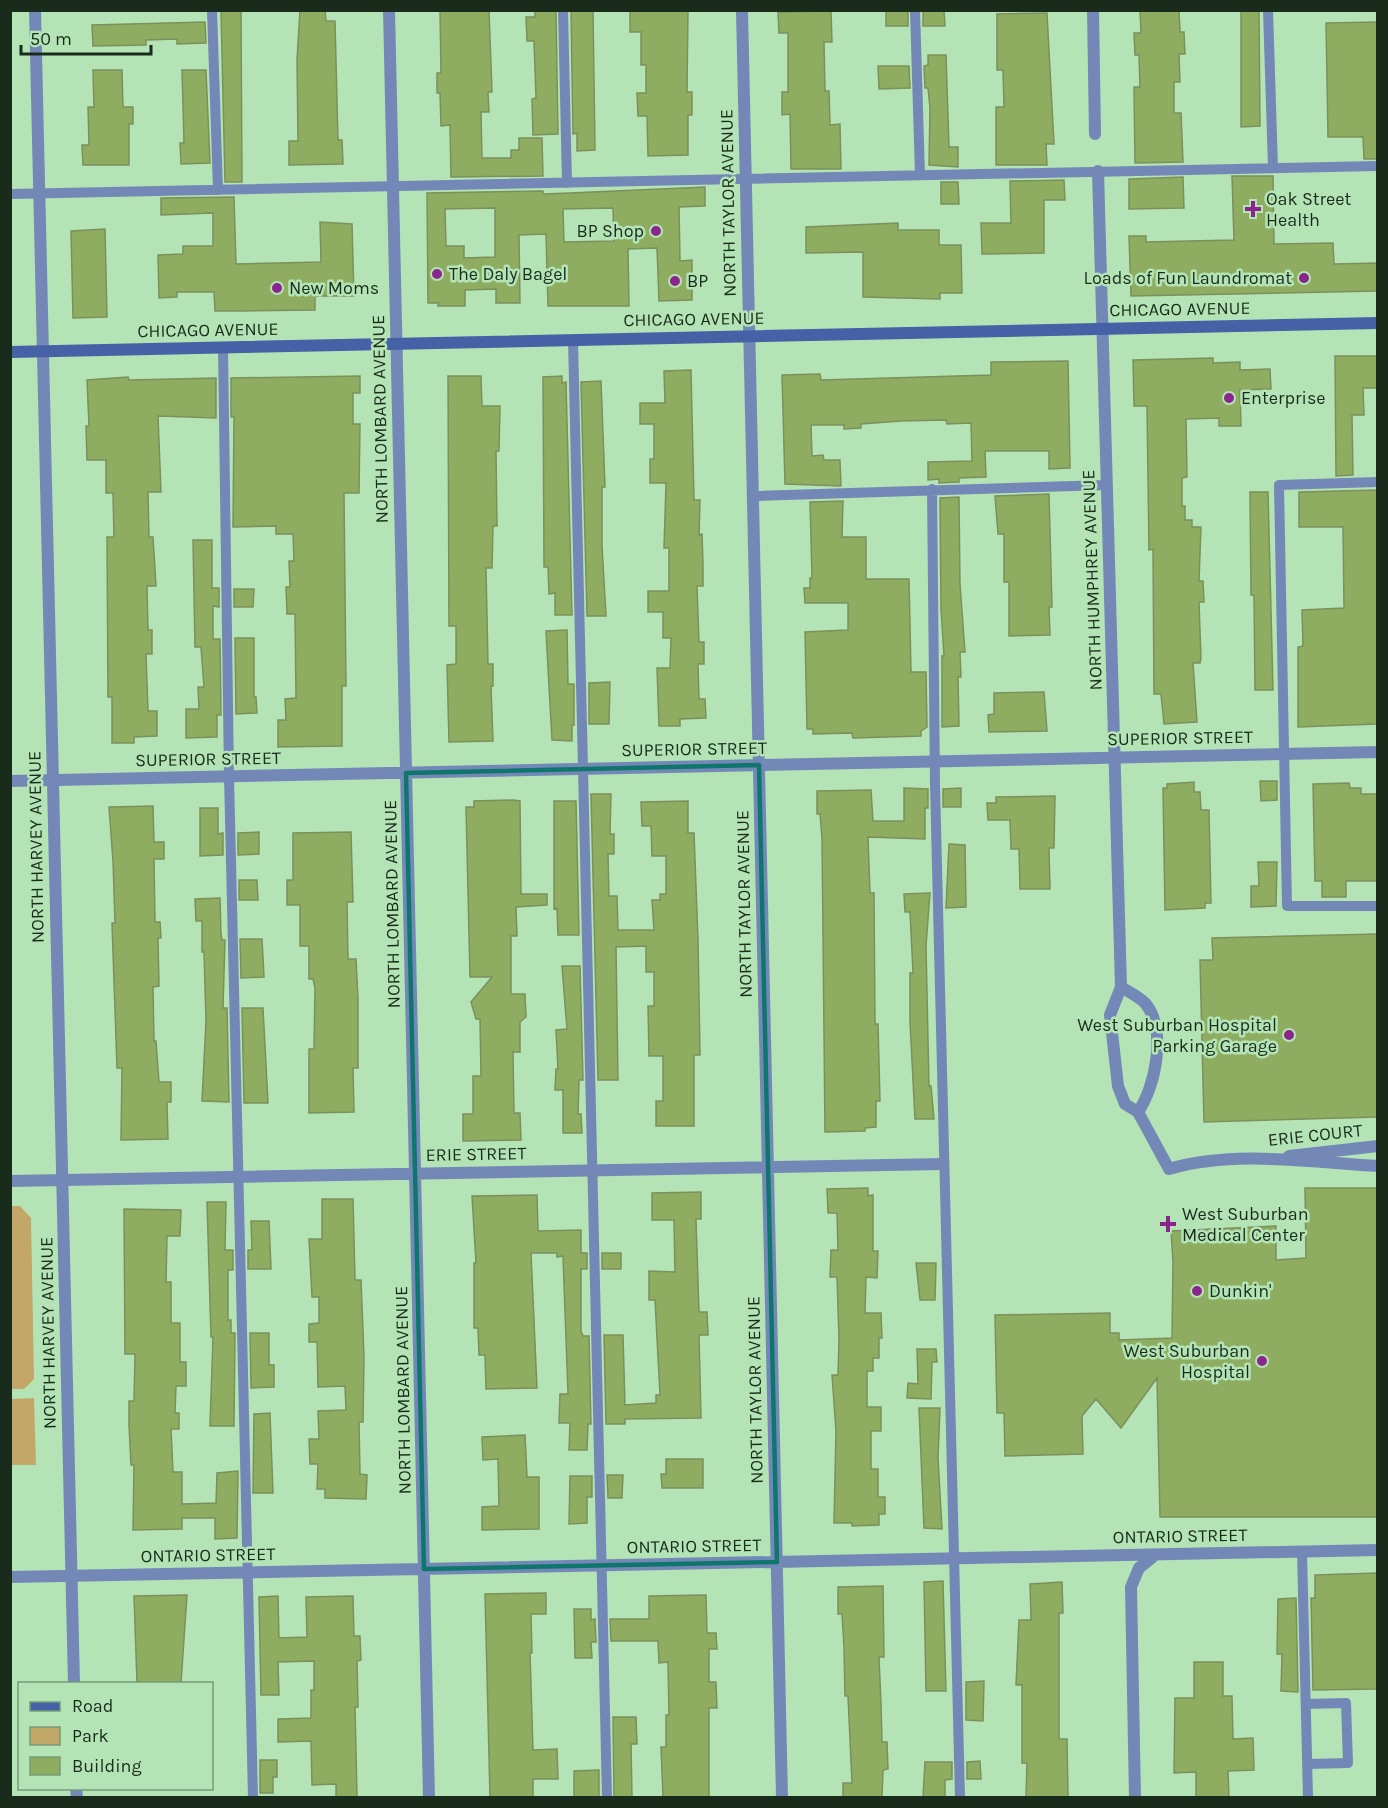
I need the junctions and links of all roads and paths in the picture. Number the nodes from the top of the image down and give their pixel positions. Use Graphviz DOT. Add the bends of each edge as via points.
graph roads {
  1 [pos="36,10"];
  2 [pos="212,10"];
  3 [pos="389,10"];
  4 [pos="563,10"];
  5 [pos="742,10"];
  6 [pos="915,10"];
  7 [pos="1093,10"];
  8 [pos="1268,10"];
  9 [pos="1095,134"];
  10 [pos="1377,166"];
  11 [pos="1273,168"];
  12 [pos="1098,171"];
  13 [pos="920,175"];
  14 [pos="746,179"];
  15 [pos="567,183"];
  16 [pos="393,187"];
  17 [pos="218,190"];
  18 [pos="10,194"];
  19 [pos="40,194"];
  20 [pos="1377,323"];
  21 [pos="1102,328"];
  22 [pos="749,336"];
  23 [pos="573,340"];
  24 [pos="397,344"];
  25 [pos="223,347"];
  26 [pos="44,351"];
  27 [pos="10,352"];
  28 [pos="1377,482"];
  29 [pos="1107,485"];
  30 [pos="932,489"];
  31 [pos="753,496"];
  32 [pos="1377,752"];
  33 [pos="1284,754"];
  34 [pos="1115,758"];
  35 [pos="934,762"];
  36 [pos="759,765"];
  37 [pos="583,769"];
  38 [pos="406,773"];
  39 [pos="229,776"];
  40 [pos="53,780"];
  41 [pos="10,781"];
  42 [pos="1377,906"];
  43 [pos="1121,987"];
  44 [pos="1138,1112"];
  45 [pos="1377,1146"];
  46 [pos="1257,1160"];
  47 [pos="943,1164"];
  48 [pos="1377,1166"];
  49 [pos="768,1167"];
  50 [pos="1169,1169"];
  51 [pos="592,1170"];
  52 [pos="416,1173"];
  53 [pos="238,1177"];
  54 [pos="10,1180"];
  55 [pos="62,1180"];
  56 [pos="1377,1550"];
  57 [pos="1302,1552"];
  58 [pos="1155,1555"];
  59 [pos="955,1558"];
  60 [pos="777,1562"];
  61 [pos="602,1566"];
  62 [pos="424,1569"];
  63 [pos="247,1572"];
  64 [pos="72,1576"];
  65 [pos="10,1577"];
  66 [pos="74,1682"];
  67 [pos="1306,1704"];
  68 [pos="1307,1764"];
  69 [pos="253,1797"];
  70 [pos="429,1797"];
  71 [pos="607,1797"];
  72 [pos="782,1797"];
  73 [pos="960,1797"];
  74 [pos="1136,1797"];
  75 [pos="1308,1797"];
  1 -- 19 [label="street, NORTH HARVEY AVENUE"];
  2 -- 17 [label="lane"];
  3 -- 16 [label="street, NORTH LOMBARD AVENUE"];
  4 -- 15 [label="lane"];
  5 -- 14 [label="street, NORTH TAYLOR AVENUE"];
  6 -- 13 [label="lane"];
  7 -- 9 [label="street"];
  8 -- 11 [label="lane"];
  10 -- 11 [label="lane"];
  11 -- 12 [label="lane"];
  12 -- 13 [label="lane"];
  12 -- 21 [label="street, NORTH HUMPHREY AVENUE"];
  13 -- 14 [label="lane"];
  14 -- 15 [label="lane"];
  14 -- 22 [label="street, NORTH TAYLOR AVENUE"];
  15 -- 16 [label="lane"];
  16 -- 17 [label="lane"];
  16 -- 24 [label="street, NORTH LOMBARD AVENUE"];
  17 -- 19 [label="lane"];
  18 -- 19 [label="lane"];
  19 -- 26 [label="street, NORTH HARVEY AVENUE"];
  20 -- 21 [label="main road, CHICAGO AVENUE"];
  21 -- 22 [label="main road, CHICAGO AVENUE"];
  21 -- 29 [label="street, NORTH HUMPHREY AVENUE"];
  22 -- 23 [label="main road, CHICAGO AVENUE"];
  22 -- 31 [label="street, NORTH TAYLOR AVENUE"];
  23 -- 24 [label="main road, CHICAGO AVENUE"];
  23 -- 37 [label="lane"];
  24 -- 25 [label="main road, CHICAGO AVENUE"];
  24 -- 38 [label="street, NORTH LOMBARD AVENUE"];
  25 -- 26 [label="main road, CHICAGO AVENUE"];
  25 -- 39 [label="lane"];
  26 -- 27 [label="main road, CHICAGO AVENUE"];
  26 -- 40 [label="street, NORTH HARVEY AVENUE"];
  28 -- 33 [label="lane" via="1279,485"];
  29 -- 30 [label="lane"];
  29 -- 34 [label="street, NORTH HUMPHREY AVENUE"];
  30 -- 31 [label="lane"];
  30 -- 35 [label="lane"];
  31 -- 36 [label="street, NORTH TAYLOR AVENUE"];
  32 -- 33 [label="street, SUPERIOR STREET"];
  33 -- 34 [label="street, SUPERIOR STREET"];
  33 -- 42 [label="lane" via="1287,906"];
  34 -- 35 [label="street, SUPERIOR STREET"];
  34 -- 43 [label="street, NORTH HUMPHREY AVENUE"];
  35 -- 36 [label="street, SUPERIOR STREET"];
  35 -- 47 [label="lane"];
  36 -- 37 [label="street, SUPERIOR STREET"];
  36 -- 49 [label="street, NORTH TAYLOR AVENUE"];
  37 -- 38 [label="street, SUPERIOR STREET"];
  37 -- 51 [label="lane"];
  38 -- 39 [label="street, SUPERIOR STREET"];
  38 -- 52 [label="street, NORTH LOMBARD AVENUE"];
  39 -- 40 [label="street, SUPERIOR STREET"];
  39 -- 53 [label="lane"];
  40 -- 41 [label="street, SUPERIOR STREET"];
  40 -- 55 [label="street, NORTH HARVEY AVENUE"];
  43 -- 44 [label="street, NORTH HUMPHREY AVENUE" via="1110,1015 1112,1051 1125,1104"];
  43 -- 44 [label="street" via="1145,1003 1155,1022 1153,1083"];
  44 -- 50 [label="street, NORTH HUMPHREY AVENUE"];
  45 -- 46 [label="street, ERIE COURT"];
  46 -- 48 [label="street, ERIE COURT"];
  46 -- 50 [label="street, ERIE COURT" via="1210,1160"];
  47 -- 49 [label="street, ERIE STREET"];
  47 -- 59 [label="lane"];
  49 -- 51 [label="street, ERIE STREET"];
  49 -- 60 [label="street, NORTH TAYLOR AVENUE"];
  51 -- 52 [label="street, ERIE STREET"];
  51 -- 61 [label="lane"];
  52 -- 53 [label="street, ERIE STREET"];
  52 -- 62 [label="street, NORTH LOMBARD AVENUE"];
  53 -- 55 [label="street, ERIE STREET"];
  53 -- 63 [label="lane"];
  54 -- 55 [label="street, ERIE STREET"];
  55 -- 64 [label="street, NORTH HARVEY AVENUE"];
  56 -- 57 [label="street, ONTARIO STREET"];
  57 -- 58 [label="street, ONTARIO STREET"];
  57 -- 67 [label="lane"];
  58 -- 59 [label="street, ONTARIO STREET"];
  58 -- 74 [label="street" via="1139,1568 1131,1587"];
  59 -- 60 [label="street, ONTARIO STREET"];
  59 -- 73 [label="lane"];
  60 -- 61 [label="street, ONTARIO STREET"];
  60 -- 72 [label="street, NORTH TAYLOR AVENUE"];
  61 -- 62 [label="street, ONTARIO STREET"];
  61 -- 71 [label="lane"];
  62 -- 63 [label="street, ONTARIO STREET"];
  62 -- 70 [label="street, NORTH LOMBARD AVENUE"];
  63 -- 64 [label="street, ONTARIO STREET"];
  63 -- 69 [label="lane"];
  64 -- 65 [label="street, ONTARIO STREET"];
  64 -- 66 [label="street, NORTH HARVEY AVENUE"];
  67 -- 68 [label="lane"];
  67 -- 68 [label="lane" via="1346,1703 1348,1763"];
  68 -- 75 [label="lane"];
}
